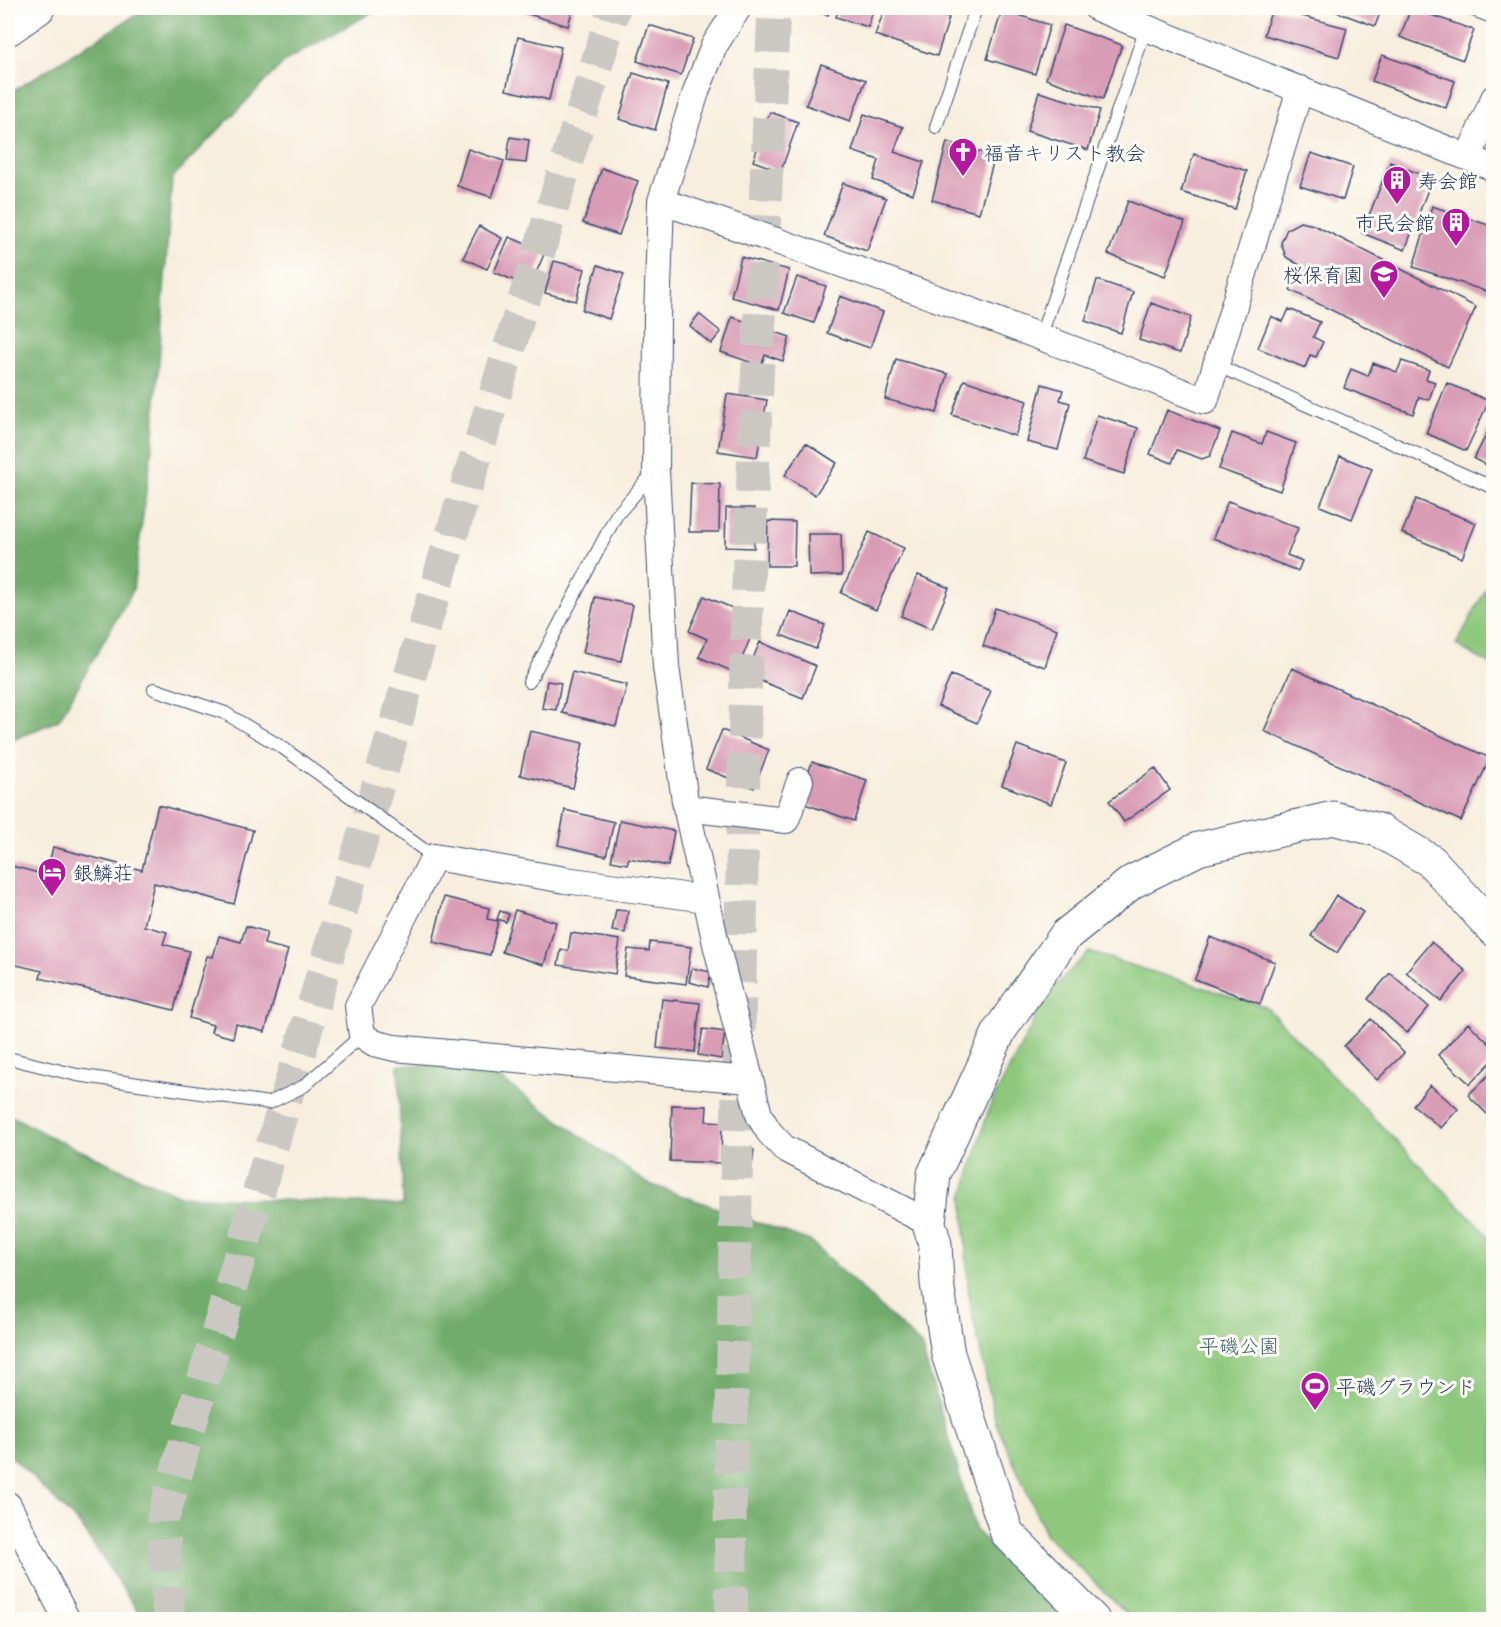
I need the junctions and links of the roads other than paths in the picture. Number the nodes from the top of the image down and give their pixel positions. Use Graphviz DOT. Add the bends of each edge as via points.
graph roads {
  1 [pos="38,8"];
  2 [pos="738,8"];
  3 [pos="976,8"];
  4 [pos="1097,8"];
  5 [pos="1468,8"];
  6 [pos="1494,18"];
  7 [pos="1146,28"];
  8 [pos="8,29"];
  9 [pos="1300,89"];
  10 [pos="1494,98"];
  11 [pos="936,127"];
  12 [pos="1469,156"];
  13 [pos="1494,168"];
  14 [pos="661,201"];
  15 [pos="1041,335"];
  16 [pos="1216,365"];
  17 [pos="656,469"];
  18 [pos="1494,488"];
  19 [pos="529,682"];
  20 [pos="154,689"];
  21 [pos="800,781"];
  22 [pos="686,808"];
  23 [pos="434,857"];
  24 [pos="706,899"];
  25 [pos="1494,930"];
  26 [pos="362,1035"];
  27 [pos="8,1058"];
  28 [pos="748,1080"];
  29 [pos="929,1223"];
  30 [pos="8,1505"];
  31 [pos="67,1620"];
  32 [pos="1093,1620"];
  1 -- 8 [label="street"];
  2 -- 14 [label="street" via="714,46"];
  3 -- 11 [label="lane"];
  4 -- 7 [label="street"];
  5 -- 6 [label="lane"];
  7 -- 9 [label="street"];
  7 -- 15 [label="lane"];
  9 -- 12 [label="street"];
  9 -- 16 [label="street"];
  10 -- 12 [label="street"];
  12 -- 13 [label="street"];
  14 -- 15 [label="street"];
  14 -- 17 [label="street"];
  15 -- 16 [label="street" via="1204,401"];
  16 -- 18 [label="lane"];
  17 -- 19 [label="lane" via="616,516"];
  17 -- 22 [label="street" via="666,668"];
  20 -- 23 [label="lane" via="235,719"];
  21 -- 22 [label="street" via="786,820"];
  22 -- 24 [label="street"];
  23 -- 24 [label="street"];
  23 -- 26 [label="street" via="358,1006"];
  24 -- 28 [label="street"];
  25 -- 29 [label="street" via="1431,861 1378,830 1333,818 1198,849 1132,882 1066,935 1000,1030 934,1174"];
  26 -- 27 [label="lane" via="304,1086 269,1103 77,1075"];
  26 -- 28 [label="street" via="394,1048"];
  28 -- 29 [label="street" via="759,1115 784,1148"];
  29 -- 32 [label="street" via="948,1354 1007,1533"];
  30 -- 31 [label="street"];
}
